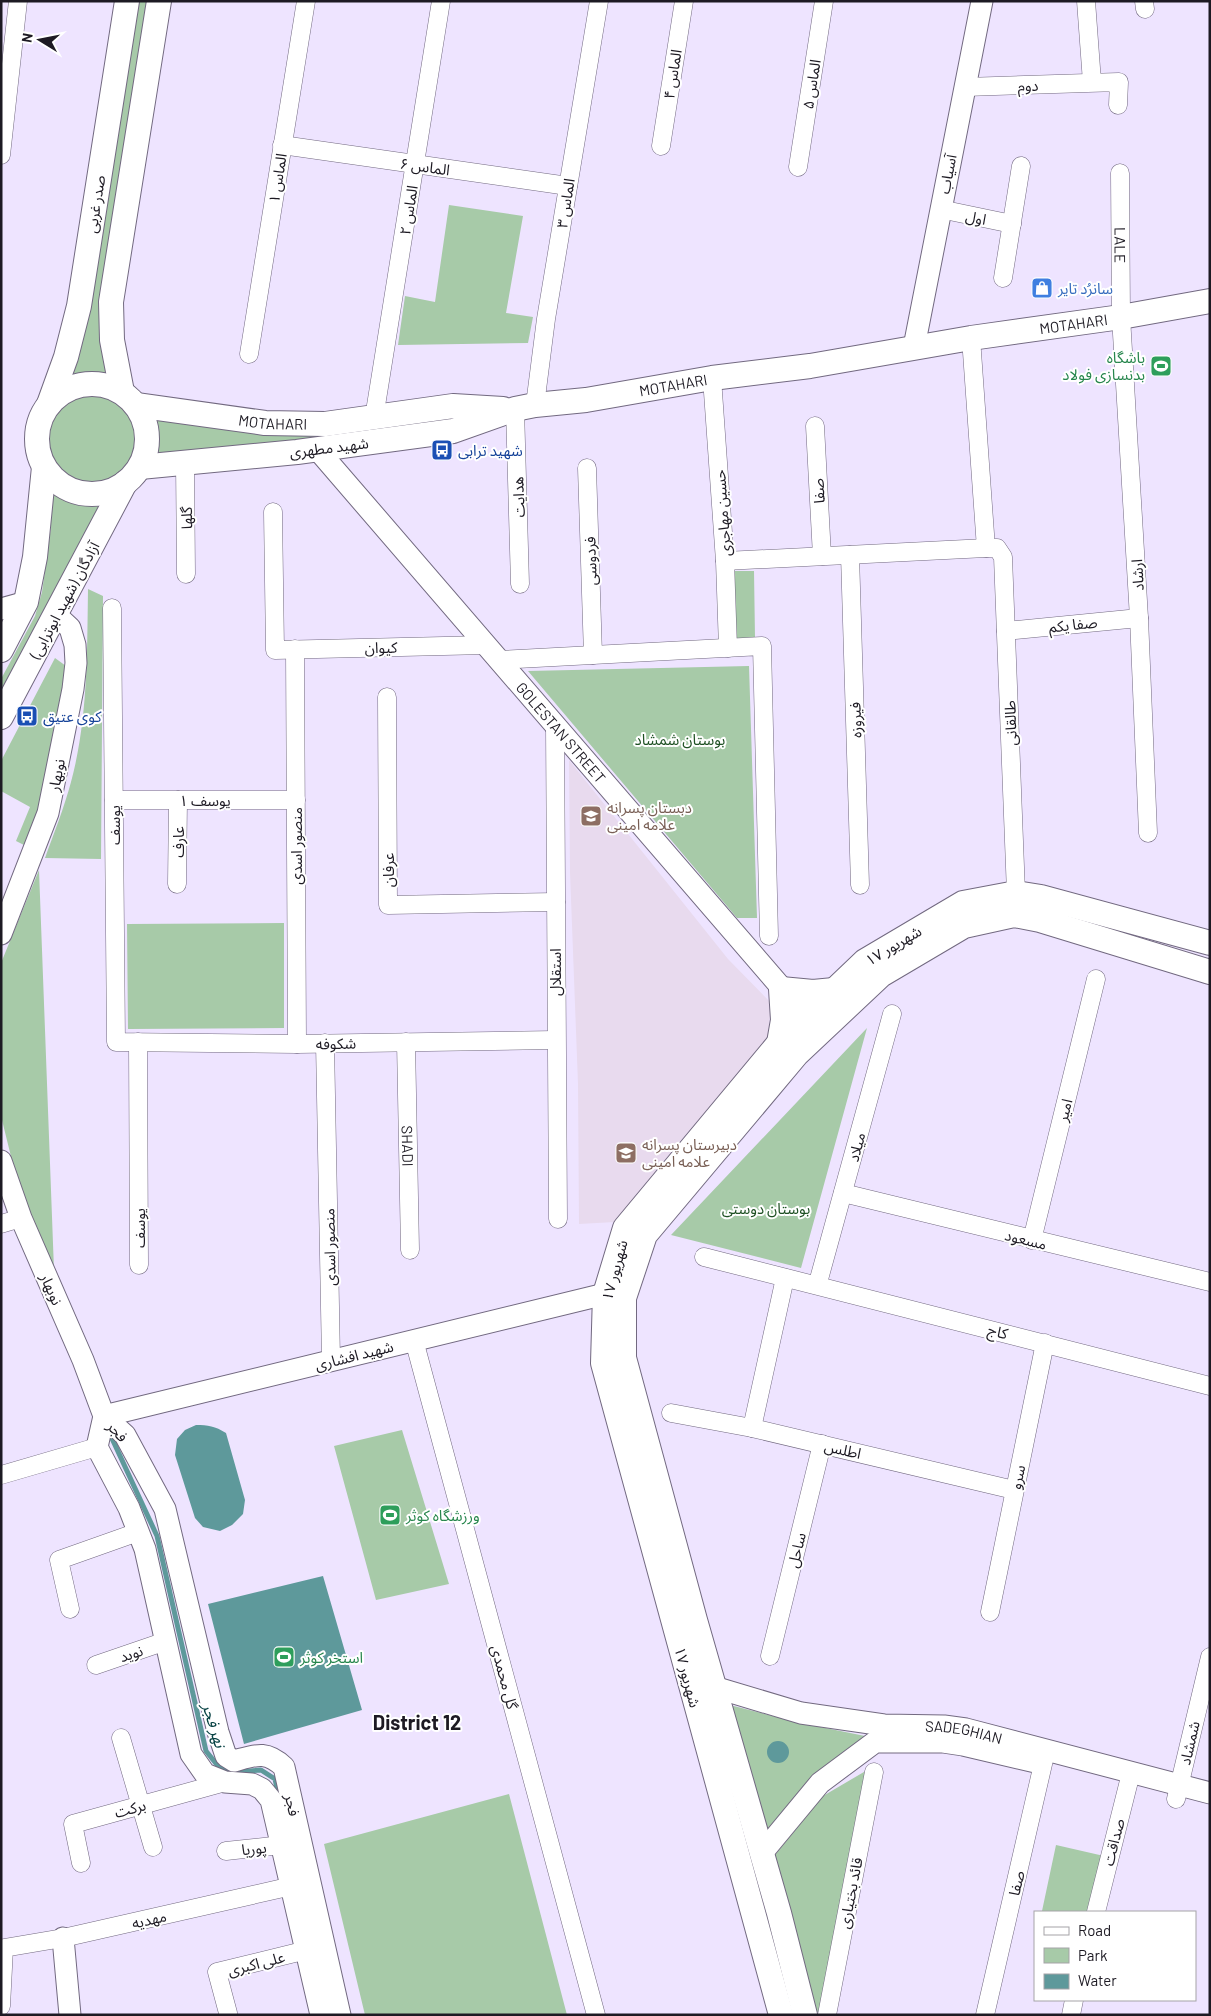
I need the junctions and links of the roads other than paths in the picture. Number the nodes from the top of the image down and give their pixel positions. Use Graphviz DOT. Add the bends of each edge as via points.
graph roads {
  1 [pos="18,1"];
  2 [pos="127,1"];
  3 [pos="159,1"];
  4 [pos="306,1"];
  5 [pos="441,1"];
  6 [pos="599,1"];
  7 [pos="684,1"];
  8 [pos="824,1"];
  9 [pos="982,1"];
  10 [pos="1086,1"];
  11 [pos="7,48"];
  12 [pos="1092,82"];
  13 [pos="965,87"];
  14 [pos="1118,105"];
  15 [pos="282,145"];
  16 [pos="661,146"];
  17 [pos="1,156"];
  18 [pos="415,164"];
  19 [pos="1021,166"];
  20 [pos="798,167"];
  21 [pos="1120,173"];
  22 [pos="568,186"];
  23 [pos="940,209"];
  24 [pos="1012,224"];
  25 [pos="1004,278"];
  26 [pos="1210,302"];
  27 [pos="1121,317"];
  28 [pos="972,338"];
  29 [pos="914,347"];
  30 [pos="249,354"];
  31 [pos="712,378"];
  32 [pos="129,399"];
  33 [pos="49,404"];
  34 [pos="525,407"];
  35 [pos="374,418"];
  36 [pos="815,426"];
  37 [pos="317,449"];
  38 [pos="185,461"];
  39 [pos="44,467"];
  40 [pos="586,468"];
  41 [pos="132,475"];
  42 [pos="273,512"];
  43 [pos="994,550"];
  44 [pos="850,555"];
  45 [pos="822,556"];
  46 [pos="725,561"];
  47 [pos="186,574"];
  48 [pos="520,584"];
  49 [pos="26,602"];
  50 [pos="112,608"];
  51 [pos="1,609"];
  52 [pos="56,615"];
  53 [pos="1140,618"];
  54 [pos="1006,631"];
  55 [pos="728,648"];
  56 [pos="295,649"];
  57 [pos="1,650"];
  58 [pos="492,653"];
  59 [pos="592,654"];
  60 [pos="387,697"];
  61 [pos="1,717"];
  62 [pos="555,725"];
  63 [pos="114,800"];
  64 [pos="178,800"];
  65 [pos="296,800"];
  66 [pos="1148,833"];
  67 [pos="177,884"];
  68 [pos="860,885"];
  69 [pos="1016,894"];
  70 [pos="556,902"];
  71 [pos="1,934"];
  72 [pos="769,936"];
  73 [pos="1210,943"];
  74 [pos="1210,972"];
  75 [pos="1096,980"];
  76 [pos="781,989"];
  77 [pos="834,990"];
  78 [pos="892,1014"];
  79 [pos="813,1024"];
  80 [pos="555,1040"];
  81 [pos="116,1042"];
  82 [pos="138,1042"];
  83 [pos="406,1042"];
  84 [pos="325,1043"];
  85 [pos="779,1043"];
  86 [pos="297,1044"];
  87 [pos="1,1161"];
  88 [pos="843,1194"];
  89 [pos="558,1219"];
  90 [pos="11,1221"];
  91 [pos="1032,1240"];
  92 [pos="410,1250"];
  93 [pos="704,1257"];
  94 [pos="139,1265"];
  95 [pos="785,1278"];
  96 [pos="819,1279"];
  97 [pos="1210,1282"];
  98 [pos="615,1296"];
  99 [pos="414,1340"];
  100 [pos="1045,1343"];
  101 [pos="331,1360"];
  102 [pos="1210,1386"];
  103 [pos="671,1413"];
  104 [pos="104,1416"];
  105 [pos="752,1428"];
  106 [pos="822,1444"];
  107 [pos="97,1447"];
  108 [pos="1,1475"];
  109 [pos="1014,1490"];
  110 [pos="138,1532"];
  111 [pos="70,1608"];
  112 [pos="990,1612"];
  113 [pos="166,1641"];
  114 [pos="770,1656"];
  115 [pos="1210,1657"];
  116 [pos="96,1666"];
  117 [pos="714,1687"];
  118 [pos="121,1738"];
  119 [pos="1045,1757"];
  120 [pos="874,1772"];
  121 [pos="1129,1779"];
  122 [pos="225,1782"];
  123 [pos="1178,1792"];
  124 [pos="1210,1793"];
  125 [pos="140,1806"];
  126 [pos="1210,1808"];
  127 [pos="282,1845"];
  128 [pos="153,1847"];
  129 [pos="226,1851"];
  130 [pos="762,1853"];
  131 [pos="81,1864"];
  132 [pos="292,1886"];
  133 [pos="1096,1911"];
  134 [pos="64,1938"];
  135 [pos="307,1950"];
  136 [pos="1074,2001"];
  137 [pos="1,2006"];
  138 [pos="228,2013"];
  139 [pos="70,2015"];
  140 [pos="321,2015"];
  141 [pos="340,2015"];
  142 [pos="596,2015"];
  143 [pos="781,2015"];
  144 [pos="805,2015"];
  145 [pos="827,2015"];
  146 [pos="985,2015"];
  147 [pos="1071,2015"];
  1 -- 11 [label="street"];
  2 -- 33 [label="main road, صدر غربی" via="79,306"];
  3 -- 32 [label="main road, صدر غربی" via="111,302 112,340"];
  4 -- 15 [label="street, الماس ۱"];
  5 -- 18 [label="street, الماس ۲"];
  6 -- 22 [label="street, الماس ۳"];
  7 -- 16 [label="street, الماس ۴"];
  8 -- 20 [label="street, الماس ۵"];
  9 -- 13 [label="street, آسیاب"];
  10 -- 12 [label="street"];
  11 -- 17 [label="street"];
  12 -- 13 [label="street, دوم"];
  12 -- 14 [label="street, دوم" via="1119,82"];
  13 -- 23 [label="street, آسیاب"];
  15 -- 18 [label="street, الماس ۶"];
  15 -- 30 [label="street, الماس ۱"];
  18 -- 22 [label="street, الماس ۶"];
  18 -- 35 [label="street, الماس ۲"];
  19 -- 24 [label="street"];
  21 -- 27 [label="street, LALE"];
  22 -- 34 [label="street, الماس ۳" via="546,319"];
  23 -- 24 [label="street, اول"];
  23 -- 29 [label="street, آسیاب"];
  24 -- 25 [label="street"];
  26 -- 27 [label="main road, MOTAHARI"];
  27 -- 28 [label="main road, MOTAHARI"];
  27 -- 53 [label="street, ارشاد"];
  28 -- 29 [label="main road, MOTAHARI"];
  28 -- 43 [label="street, طالقانی"];
  29 -- 31 [label="main road, MOTAHARI" via="810,366"];
  31 -- 34 [label="main road, MOTAHARI"];
  31 -- 46 [label="street, حسین مهاجری"];
  32 -- 33 [label="main road" via="107,386 91,384 75,386"];
  32 -- 35 [label="main road, MOTAHARI" via="231,420 265,423 325,424"];
  32 -- 41 [label="main road" via="143,420 147,434 146,449"];
  33 -- 39 [label="main road" via="40,418 37,435"];
  34 -- 35 [label="main road, MOTAHARI" via="453,406"];
  34 -- 37 [label="main road, شهید مطهری" via="453,431"];
  34 -- 48 [label="street, هدایت"];
  36 -- 45 [label="street, صفا"];
  37 -- 38 [label="main road, شهید مطهری"];
  37 -- 58 [label="street, GOLESTAN STREET"];
  38 -- 41 [label="main road, شهید مطهری"];
  38 -- 47 [label="street, گلها"];
  39 -- 41 [label="main road" via="56,481 72,491 90,494 108,492"];
  39 -- 49 [label="main road" via="35,556"];
  40 -- 59 [label="street, فردوسی"];
  41 -- 52 [label="main road, آزادگان (شهید ابوترابی)"];
  42 -- 56 [label="street, کیوان" via="276,650"];
  43 -- 44 [label="street"];
  43 -- 54 [label="street, طالقانی" via="1003,557"];
  44 -- 45 [label="street"];
  44 -- 68 [label="street, فیروزه"];
  45 -- 46 [label="street"];
  46 -- 55 [label="street, حسین مهاجری"];
  49 -- 51 [label="street"];
  49 -- 57 [label="main road"];
  50 -- 63 [label="street, یوسف"];
  52 -- 61 [label="main road, آزادگان (شهید ابوترابی)"];
  52 -- 71 [label="street, نوبهار" via="70,628 75,645 73,689 48,813"];
  53 -- 54 [label="street, صفا یکم"];
  53 -- 66 [label="street, ارشاد"];
  54 -- 69 [label="street, طالقانی"];
  55 -- 59 [label="street, کیوان"];
  55 -- 72 [label="street, کیوان" via="762,646"];
  56 -- 58 [label="street, کیوان"];
  56 -- 65 [label="street, منصور اسدی"];
  58 -- 59 [label="street, کیوان"];
  58 -- 62 [label="street, GOLESTAN STREET"];
  60 -- 70 [label="street, عرفان" via="388,905"];
  62 -- 70 [label="street, استقلال"];
  62 -- 76 [label="street, GOLESTAN STREET"];
  63 -- 64 [label="street, یوسف ۱"];
  63 -- 81 [label="street, یوسف"];
  64 -- 65 [label="street, یوسف ۱"];
  64 -- 67 [label="street, عارف"];
  65 -- 86 [label="street, منصور اسدی"];
  69 -- 73 [label="main road, ۱۷ شهریور" via="1041,897"];
  69 -- 77 [label="main road, ۱۷ شهریور" via="963,903 865,961"];
  70 -- 80 [label="street, استقلال"];
  74 -- 79 [label="main road, ۱۷ شهریور" via="1014,915 964,926 881,975"];
  75 -- 91 [label="street, امیر"];
  76 -- 77 [label="main road"];
  76 -- 79 [label="street, GOLESTAN STREET"];
  76 -- 85 [label="main road" via="784,1020"];
  77 -- 79 [label="main road, ۱۷ شهریور"];
  78 -- 88 [label="street, میلاد"];
  79 -- 85 [label="main road, ۱۷ شهریور"];
  79 -- 98 [label="main road, ۱۷ شهریور" via="797,1054 646,1235"];
  80 -- 83 [label="street, شکوفه"];
  80 -- 89 [label="street, استقلال"];
  81 -- 82 [label="street, شکوفه"];
  82 -- 86 [label="street, شکوفه"];
  82 -- 94 [label="street, یوسف"];
  83 -- 84 [label="street, شکوفه"];
  83 -- 92 [label="street, SHADI"];
  84 -- 86 [label="street, شکوفه"];
  84 -- 101 [label="street, منصور اسدی"];
  85 -- 98 [label="main road, ۱۷ شهریور" via="626,1228"];
  87 -- 90 [label="street, نوبهار"];
  88 -- 91 [label="street, مسعود"];
  88 -- 96 [label="street, میلاد"];
  90 -- 104 [label="street, نوبهار" via="83,1360"];
  91 -- 97 [label="street, مسعود"];
  93 -- 95 [label="street, کاج"];
  95 -- 100 [label="street, کاج"];
  95 -- 105 [label="street"];
  98 -- 99 [label="street, شهید افشاری"];
  98 -- 117 [label="main road, ۱۷ شهریور" via="624,1358"];
  98 -- 143 [label="main road, ۱۷ شهریور" via="603,1364"];
  99 -- 101 [label="street, شهید افشاری"];
  99 -- 142 [label="street, گل محمدی"];
  100 -- 102 [label="street, کاج"];
  100 -- 109 [label="street, سرو"];
  101 -- 104 [label="street, شهید افشاری"];
  103 -- 105 [label="street, اطلس"];
  104 -- 107 [label="street, فجر"];
  104 -- 141 [label="street, فجر" via="125,1435 165,1509 226,1756 234,1761 258,1754 274,1758 284,1767"];
  105 -- 106 [label="street, اطلس"];
  106 -- 109 [label="street, اطلس"];
  106 -- 114 [label="street, ساحل"];
  107 -- 108 [label="street"];
  107 -- 110 [label="street, فجر"];
  109 -- 112 [label="street, سرو"];
  110 -- 111 [label="street" via="59,1560"];
  110 -- 113 [label="street, فجر" via="145,1549"];
  113 -- 116 [label="street, نوید"];
  113 -- 122 [label="street, فجر" via="191,1754 205,1774"];
  115 -- 123 [label="street, شمشاد"];
  117 -- 119 [label="street, SADEGHIAN" via="801,1713 884,1725 966,1729"];
  117 -- 130 [label="main road, ۱۷ شهریور"];
  118 -- 125 [label="street"];
  119 -- 121 [label="street, SADEGHIAN"];
  119 -- 130 [label="street, SADEGHIAN" via="943,1742 875,1742 820,1783"];
  119 -- 146 [label="street, صفا"];
  120 -- 145 [label="street, قائد بختیاری"];
  121 -- 123 [label="street, SADEGHIAN"];
  121 -- 133 [label="street, صداقت"];
  122 -- 125 [label="street, برکت"];
  122 -- 127 [label="street, فجر" via="252,1784 272,1800"];
  123 -- 124 [label="street, SADEGHIAN"];
  123 -- 126 [label="street, SADEGHIAN"];
  125 -- 128 [label="street"];
  125 -- 131 [label="street, برکت" via="73,1824"];
  127 -- 129 [label="street, پوریا"];
  127 -- 132 [label="street, فجر"];
  130 -- 144 [label="main road, ۱۷ شهریور"];
  132 -- 134 [label="street, مهدیه"];
  132 -- 135 [label="street, فجر"];
  134 -- 137 [label="street, مهدیه" via="4,1948"];
  134 -- 139 [label="street"];
  135 -- 138 [label="street, علی اکبری" via="217,1972"];
  135 -- 140 [label="street, فجر"];
  136 -- 147 [label="street"];
}
